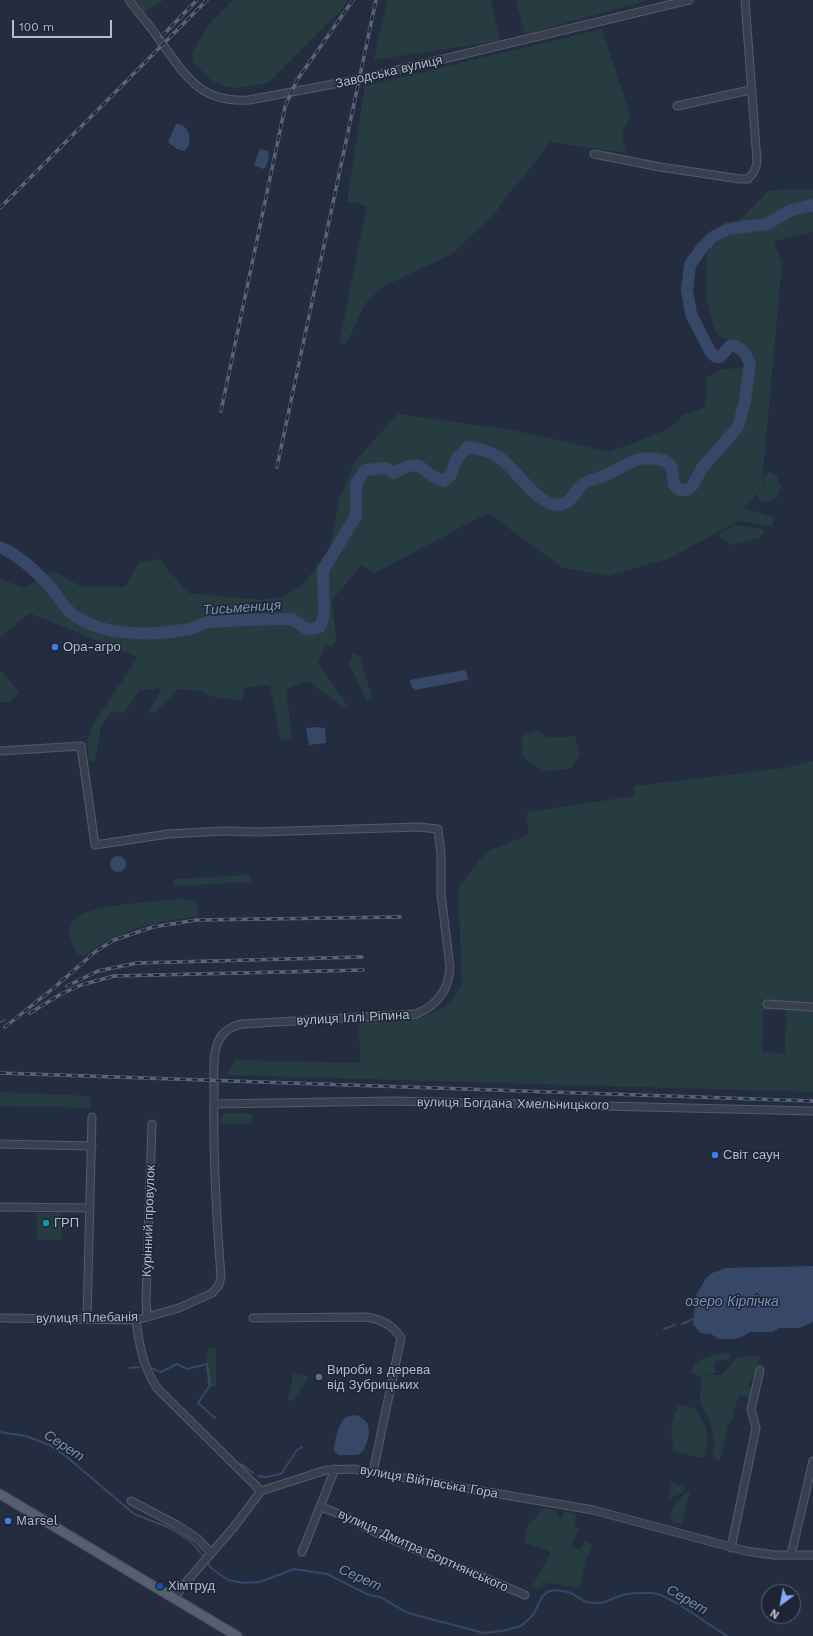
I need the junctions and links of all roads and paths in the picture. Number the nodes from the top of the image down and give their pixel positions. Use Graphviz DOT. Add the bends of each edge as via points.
graph roads {
  1 [pos="129,0"];
  2 [pos="689,0"];
  3 [pos="745,0"];
  4 [pos="750,90"];
  5 [pos="676,106"];
  6 [pos="594,154"];
  7 [pos="0,751"];
  8 [pos="767,1004"];
  9 [pos="813,1007"];
  10 [pos="214,1104"];
  11 [pos="813,1111"];
  12 [pos="92,1116"];
  13 [pos="152,1124"];
  14 [pos="0,1144"];
  15 [pos="92,1146"];
  16 [pos="0,1206"];
  17 [pos="90,1208"];
  18 [pos="216,1290"];
  19 [pos="147,1317"];
  20 [pos="1,1318"];
  21 [pos="253,1318"];
  22 [pos="88,1319"];
  23 [pos="136,1320"];
  24 [pos="0,1326"];
  25 [pos="760,1370"];
  26 [pos="813,1461"];
  27 [pos="335,1469"];
  28 [pos="373,1472"];
  29 [pos="261,1491"];
  30 [pos="0,1494"];
  31 [pos="131,1501"];
  32 [pos="320,1507"];
  33 [pos="731,1548"];
  34 [pos="302,1552"];
  35 [pos="209,1555"];
  36 [pos="790,1555"];
  37 [pos="813,1555"];
  38 [pos="525,1595"];
  39 [pos="174,1599"];
  40 [pos="236,1636"];
  1 -- 2 [label="street, Заводська вулиця" via="174,61 199,87 215,98 236,101 360,79"];
  3 -- 4 [label="street"];
  4 -- 5 [label="street"];
  4 -- 6 [label="street" via="757,161 756,169 748,179 660,167"];
  7 -- 10 [label="street, вулиця Іллі Ріпина" via="81,746 95,845 168,834 225,831 418,827 438,829 441,894 450,967 444,994 432,1007 416,1014 234,1026 224,1032 216,1048"];
  8 -- 9 [label="street"];
  10 -- 11 [label="street, вулиця Богдана Хмельницького" via="393,1101"];
  10 -- 18 [label="street, вулиця Іллі Ріпина" via="214,1175 220,1276"];
  12 -- 15 [label="street"];
  13 -- 19 [label="street, Курінний провулок"];
  14 -- 15 [label="street"];
  15 -- 17 [label="street"];
  16 -- 17 [label="street"];
  17 -- 22 [label="street"];
  18 -- 19 [label="street, вулиця Плебанія" via="179,1308"];
  19 -- 23 [label="street, вулиця Плебанія"];
  20 -- 22 [label="street, вулиця Плебанія"];
  20 -- 24 [label="street"];
  21 -- 28 [label="street" via="366,1317 384,1322 398,1333 401,1338"];
  22 -- 23 [label="street, вулиця Плебанія"];
  23 -- 29 [label="street" via="143,1359 157,1388"];
  25 -- 33 [label="street" via="751,1410 756,1428"];
  26 -- 36 [label="street"];
  27 -- 28 [label="street, вулиця Війтівська Гора"];
  27 -- 29 [label="street, вулиця Війтівська Гора"];
  27 -- 32 [label="street, вулиця Дмитра Бортнянського"];
  28 -- 33 [label="street, вулиця Війтівська Гора" via="587,1509"];
  29 -- 35 [label="street"];
  30 -- 39 [label="main road"];
  31 -- 35 [label="street" via="178,1525 198,1539"];
  32 -- 34 [label="street, вулиця Дмитра Бортнянського"];
  32 -- 38 [label="street, вулиця Дмитра Бортнянського"];
  33 -- 36 [label="street, вулиця Війтівська Гора"];
  35 -- 39 [label="street"];
  36 -- 37 [label="street, вулиця Війтівська Гора"];
  39 -- 40 [label="main road"];
}
